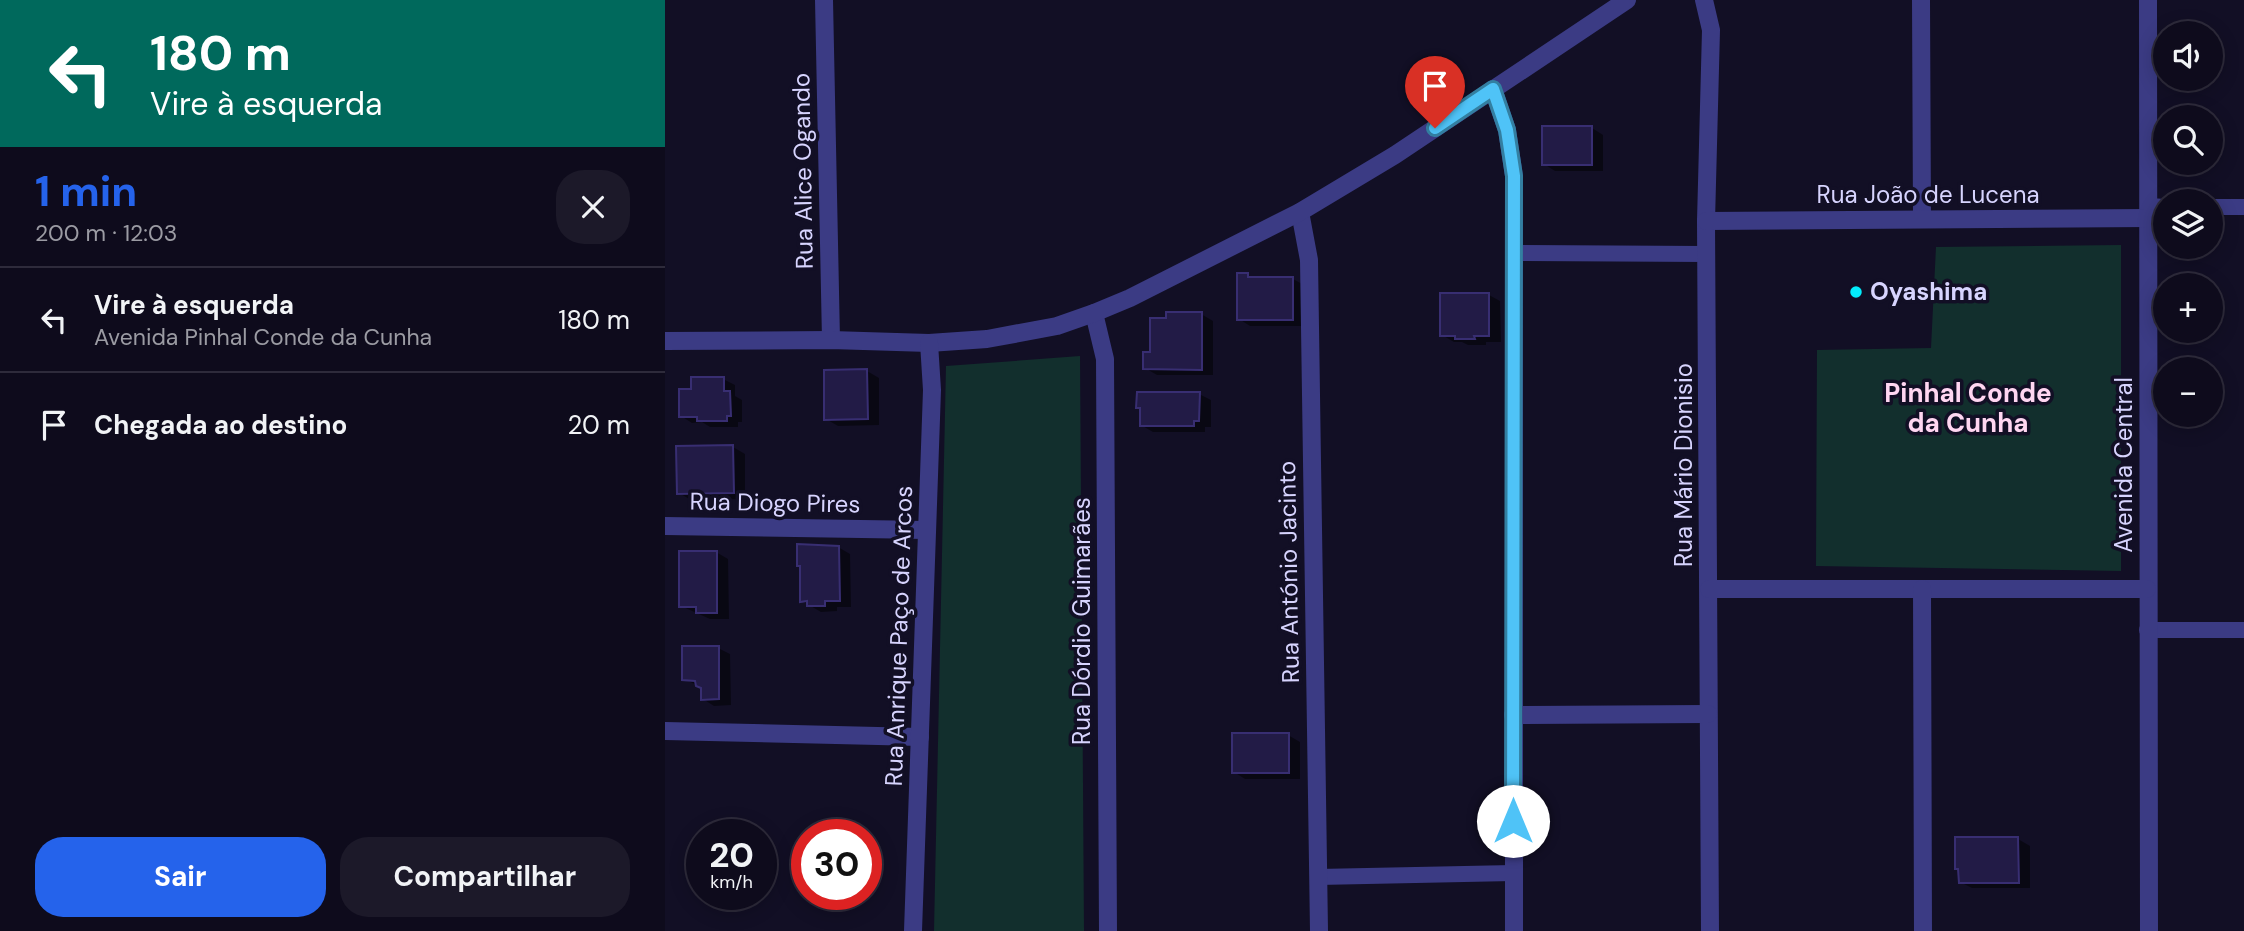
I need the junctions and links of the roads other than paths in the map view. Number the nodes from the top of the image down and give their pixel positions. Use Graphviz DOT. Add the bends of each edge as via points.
graph roads {
  1 [pos="824,0"];
  2 [pos="1626,0"];
  3 [pos="1704,0"];
  4 [pos="1921,0"];
  5 [pos="2148,0"];
  6 [pos="1493,89"];
  7 [pos="2153,189"];
  8 [pos="2223,207"];
  9 [pos="2244,207"];
  10 [pos="2153,210"];
  11 [pos="1300,212"];
  12 [pos="1923,219"];
  13 [pos="1706,221"];
  14 [pos="1513,253"];
  15 [pos="1706,254"];
  16 [pos="2153,259"];
  17 [pos="1094,313"];
  18 [pos="831,340"];
  19 [pos="665,341"];
  20 [pos="929,343"];
  21 [pos="665,526"];
  22 [pos="927,530"];
  23 [pos="1709,589"];
  24 [pos="1922,589"];
  25 [pos="2147,589"];
  26 [pos="2147,630"];
  27 [pos="2244,630"];
  28 [pos="1708,713"];
  29 [pos="1513,715"];
  30 [pos="665,730"];
  31 [pos="920,737"];
  32 [pos="1513,873"];
  33 [pos="1318,877"];
  34 [pos="913,931"];
  35 [pos="1108,931"];
  36 [pos="1319,931"];
  37 [pos="1514,931"];
  38 [pos="1710,931"];
  39 [pos="1923,931"];
  40 [pos="2150,931"];
  1 -- 18 [label="street, Rua Alice Ogando"];
  2 -- 6 [label="street"];
  3 -- 13 [label="street, Rua Mário Dionisio" via="1711,30"];
  4 -- 12 [label="street"];
  5 -- 7 [label="street, Avenida Central"];
  6 -- 11 [label="street"];
  6 -- 14 [label="street" via="1507,130 1514,176"];
  8 -- 9 [label="lane"];
  10 -- 12 [label="street, Rua João de Lucena"];
  11 -- 17 [label="street"];
  11 -- 33 [label="street, Rua António Jacinto" via="1309,260"];
  12 -- 13 [label="street, Rua João de Lucena"];
  13 -- 15 [label="street, Rua Mário Dionisio"];
  14 -- 15 [label="lane"];
  14 -- 29 [label="street"];
  15 -- 23 [label="street, Rua Mário Dionisio"];
  16 -- 25 [label="street, Avenida Central"];
  17 -- 20 [label="street" via="1057,326 999,337"];
  17 -- 35 [label="street, Rua Dórdio Guimarães" via="1105,359"];
  18 -- 19 [label="street"];
  18 -- 20 [label="street"];
  20 -- 22 [label="street, Rua Anrique Paço de Arcos" via="932,390"];
  21 -- 22 [label="street, Rua Diogo Pires"];
  22 -- 31 [label="street, Rua Anrique Paço de Arcos"];
  23 -- 24 [label="street"];
  23 -- 28 [label="street, Rua Mário Dionisio"];
  24 -- 25 [label="street"];
  24 -- 39 [label="street"];
  25 -- 26 [label="street, Avenida Central"];
  26 -- 27 [label="lane"];
  26 -- 40 [label="street, Avenida Central"];
  28 -- 29 [label="street"];
  28 -- 38 [label="street, Rua Mário Dionisio"];
  29 -- 32 [label="street"];
  30 -- 31 [label="street"];
  31 -- 34 [label="street, Rua Anrique Paço de Arcos"];
  32 -- 33 [label="lane"];
  32 -- 37 [label="street"];
  33 -- 36 [label="street, Rua António Jacinto"];
}
